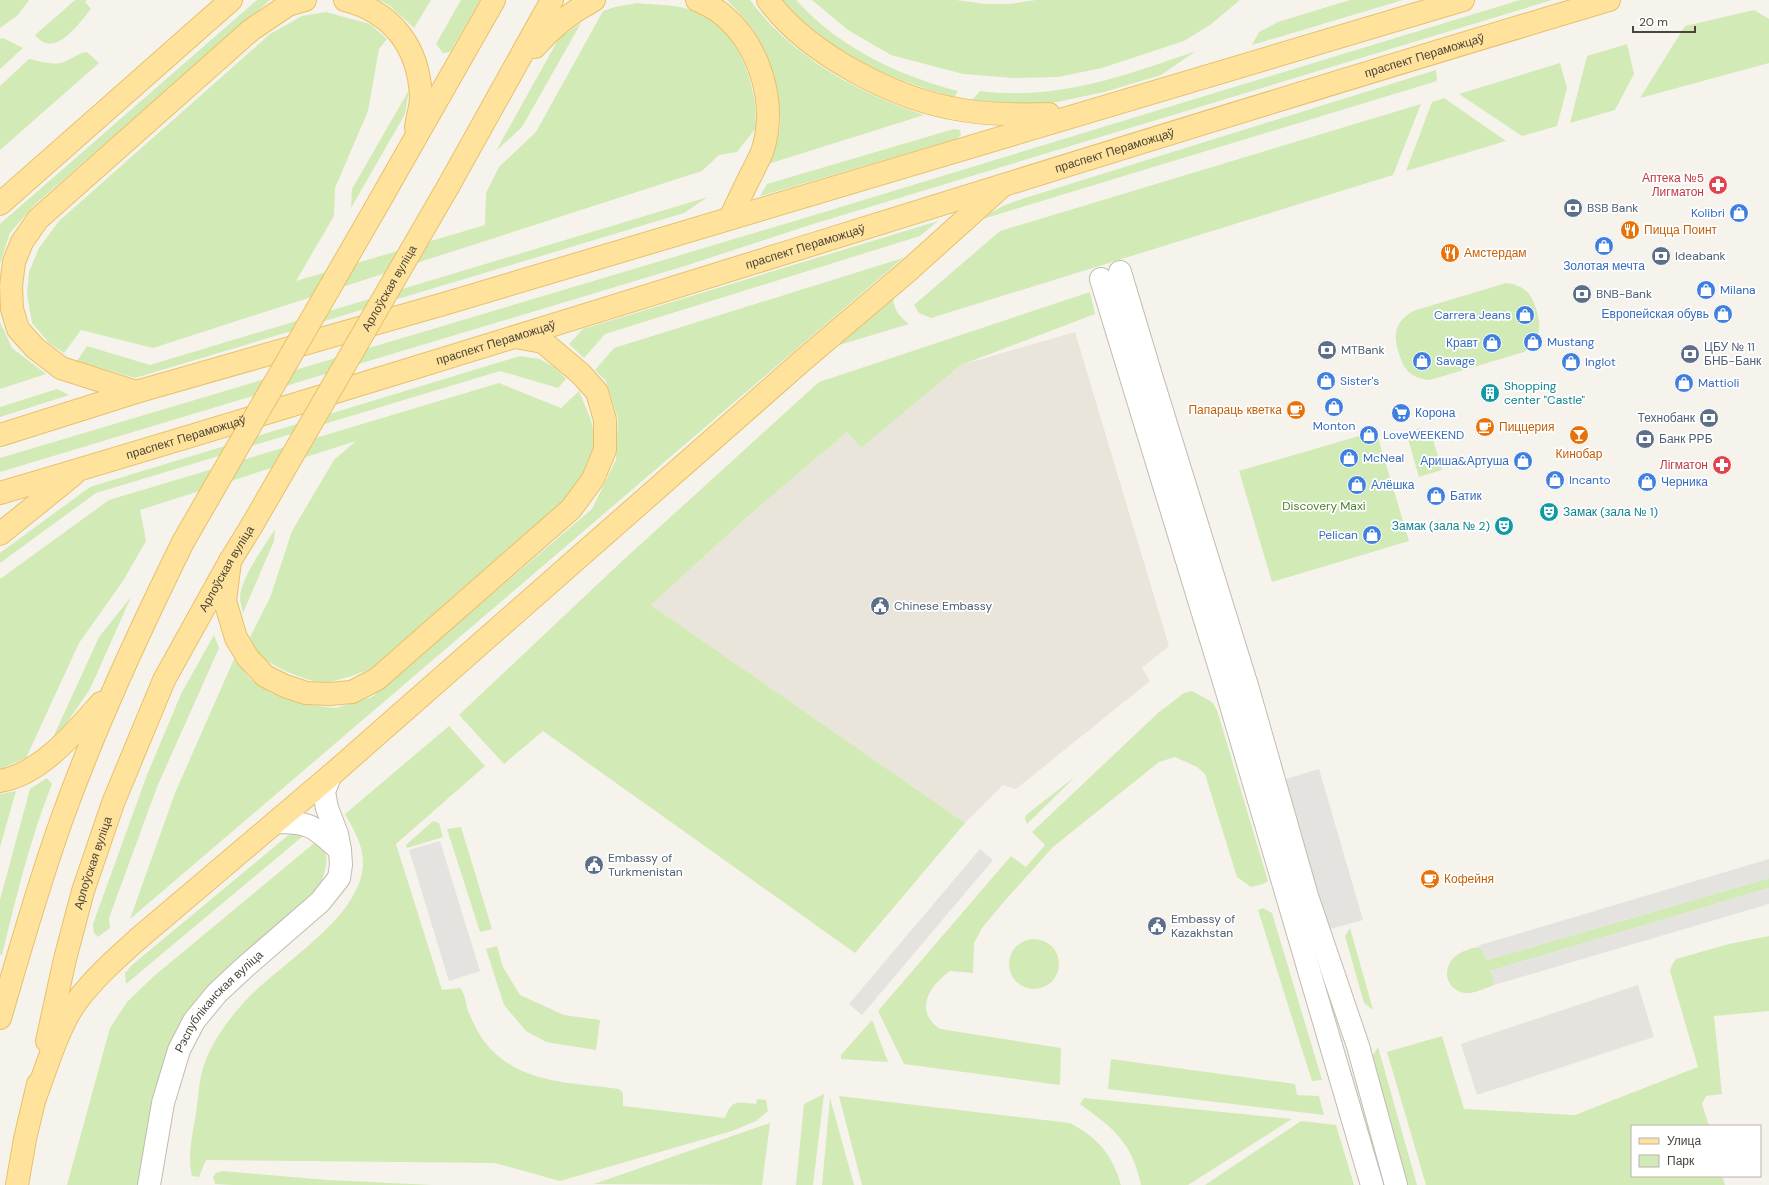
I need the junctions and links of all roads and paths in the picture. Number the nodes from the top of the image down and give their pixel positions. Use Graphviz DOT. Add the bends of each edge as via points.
graph roads {
  1 [pos="232,0"];
  2 [pos="305,0"];
  3 [pos="345,0"];
  4 [pos="494,0"];
  5 [pos="552,0"];
  6 [pos="594,0"];
  7 [pos="697,0"];
  8 [pos="768,0"];
  9 [pos="1463,0"];
  10 [pos="1609,0"];
  11 [pos="508,80"];
  12 [pos="1080,114"];
  13 [pos="413,141"];
  14 [pos="1006,183"];
  15 [pos="0,204"];
  16 [pos="730,218"];
  17 [pos="513,337"];
  18 [pos="136,392"];
  19 [pos="0,435"];
  20 [pos="82,468"];
  21 [pos="0,493"];
  22 [pos="0,534"];
  23 [pos="230,561"];
  24 [pos="115,687"];
  25 [pos="330,776"];
  26 [pos="0,781"];
  27 [pos="276,822"];
  28 [pos="340,850"];
  29 [pos="0,1018"];
  30 [pos="35,1098"];
  31 [pos="1371,1184"];
  32 [pos="17,1185"];
  33 [pos="149,1185"];
  34 [pos="1396,1185"];
  1 -- 15 [label="main road"];
  2 -- 18 [label="main road" via="288,5 251,30 38,219 22,242 14,262 11,286 12,309 18,329 35,348 61,368"];
  3 -- 13 [label="main road" via="374,11 394,26 406,42 419,79 421,99"];
  4 -- 13 [label="main road"];
  5 -- 11 [label="main road, Арлоўская вуліца"];
  6 -- 11 [label="main road" via="574,10 548,32"];
  7 -- 16 [label="main road" via="724,16 742,36 757,60 764,80 768,124 763,149"];
  8 -- 12 [label="main road" via="796,32 829,56 871,80 914,97 960,110 1014,116"];
  9 -- 12 [label="main road"];
  10 -- 14 [label="main road, праспект Пераможцаў"];
  11 -- 23 [label="main road, Арлоўская вуліца, bridge"];
  12 -- 16 [label="main road"];
  13 -- 24 [label="main road, bridge" via="183,542"];
  14 -- 17 [label="main road, праспект Пераможцаў"];
  14 -- 25 [label="main road"];
  16 -- 18 [label="main road"];
  17 -- 20 [label="main road, праспект Пераможцаў"];
  17 -- 23 [label="main road" via="543,342 581,374 597,392 605,420 605,450 593,479 571,509 377,679 352,692 329,694 306,693 265,676 248,658 236,638 225,601"];
  18 -- 19 [label="main road"];
  20 -- 21 [label="main road, праспект Пераможцаў"];
  20 -- 22 [label="main road"];
  23 -- 30 [label="main road, Арлоўская вуліца" via="164,680 113,803 83,890"];
  24 -- 26 [label="main road" via="72,736 46,759 10,779"];
  24 -- 29 [label="main road" via="63,815 35,897"];
  25 -- 27 [label="main road"];
  25 -- 28 [label="street, Рэспубліканская вуліца" via="324,792"];
  27 -- 28 [label="street" via="298,822 315,827"];
  27 -- 30 [label="main road" via="110,964 77,1001 58,1036"];
  28 -- 33 [label="street, Рэспубліканская вуліца" via="339,878 320,902 217,993 194,1021 179,1050 163,1103"];
  30 -- 32 [label="main road, Арлоўская вуліца"];
  31 -- 34 [label="street" via="1228,695 1110,275 1152,382 1248,689 1307,896 1358,1046"];
}
